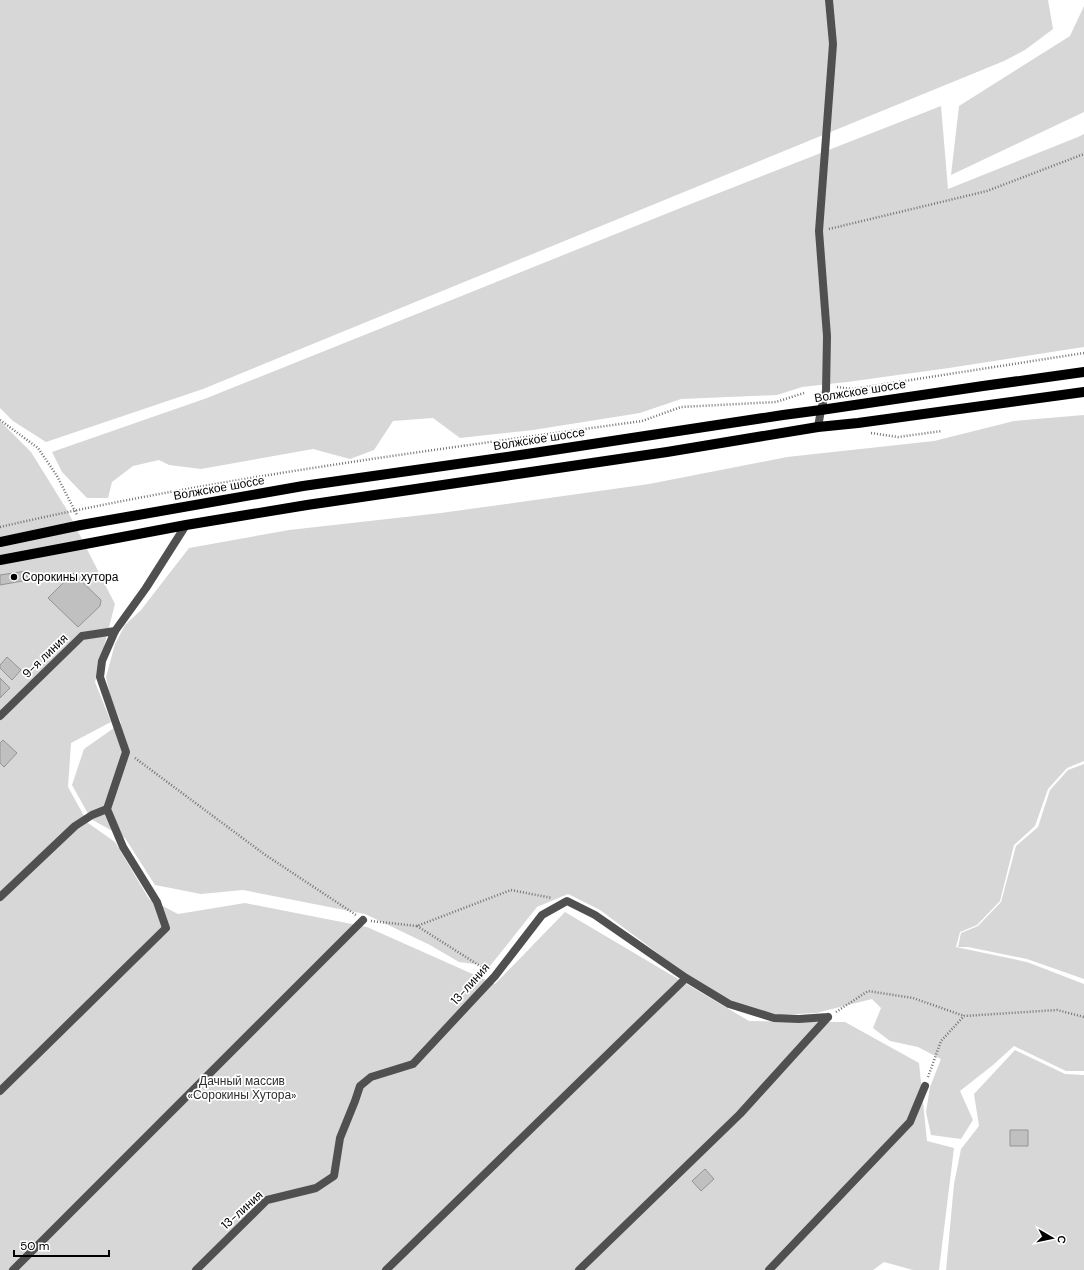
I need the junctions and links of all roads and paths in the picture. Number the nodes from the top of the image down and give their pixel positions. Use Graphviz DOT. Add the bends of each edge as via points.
graph roads {
  1 [pos="829,0"];
  2 [pos="1084,154"];
  3 [pos="819,232"];
  4 [pos="1084,353"];
  5 [pos="1084,372"];
  6 [pos="837,387"];
  7 [pos="1084,392"];
  8 [pos="804,393"];
  9 [pos="821,410"];
  10 [pos="0,420"];
  11 [pos="818,427"];
  12 [pos="942,431"];
  13 [pos="867,433"];
  14 [pos="74,510"];
  15 [pos="81,525"];
  16 [pos="186,525"];
  17 [pos="0,527"];
  18 [pos="0,542"];
  19 [pos="0,560"];
  20 [pos="115,631"];
  21 [pos="0,716"];
  22 [pos="126,752"];
  23 [pos="107,809"];
  24 [pos="0,897"];
  25 [pos="567,901"];
  26 [pos="363,920"];
  27 [pos="416,926"];
  28 [pos="495,976"];
  29 [pos="686,978"];
  30 [pos="964,1016"];
  31 [pos="828,1017"];
  32 [pos="1084,1017"];
  33 [pos="925,1086"];
  34 [pos="0,1091"];
  35 [pos="13,1270"];
  36 [pos="196,1270"];
  37 [pos="386,1270"];
  38 [pos="579,1270"];
  39 [pos="769,1270"];
  1 -- 3 [label="street" via="833,44"];
  2 -- 3 [label="path" via="987,191"];
  3 -- 9 [label="street" via="827,336 826,391"];
  4 -- 6 [label="path" via="853,389"];
  5 -- 9 [label="main road, Волжское шоссе"];
  7 -- 11 [label="main road"];
  8 -- 14 [label="path" via="776,402 681,406 642,421 308,468"];
  9 -- 11 [label="street"];
  9 -- 15 [label="main road, Волжское шоссе" via="303,486"];
  10 -- 14 [label="path" via="38,448 57,476"];
  11 -- 16 [label="main road"];
  12 -- 13 [label="path" via="898,437"];
  14 -- 15 [label="path"];
  14 -- 17 [label="path"];
  15 -- 18 [label="main road, Волжское шоссе"];
  16 -- 19 [label="main road"];
  16 -- 20 [label="street"];
  20 -- 21 [label="street, 9-я линия" via="82,636"];
  20 -- 22 [label="street" via="102,661 100,677"];
  22 -- 23 [label="street"];
  22 -- 26 [label="path" via="264,854"];
  23 -- 24 [label="street" via="75,826"];
  23 -- 34 [label="street" via="123,847 157,902 166,928"];
  25 -- 27 [label="path" via="511,890"];
  25 -- 28 [label="street, 13-линия" via="542,915"];
  25 -- 29 [label="street" via="595,915"];
  26 -- 27 [label="path"];
  26 -- 35 [label="street"];
  27 -- 28 [label="path"];
  28 -- 36 [label="street, 13-линия" via="413,1064 371,1077 360,1086 340,1138 334,1176 316,1188 267,1200"];
  29 -- 31 [label="street" via="729,1004 774,1018"];
  29 -- 37 [label="street"];
  30 -- 31 [label="path" via="913,998 868,991"];
  30 -- 32 [label="path" via="1057,1010"];
  30 -- 33 [label="path" via="941,1041"];
  31 -- 38 [label="street" via="740,1114"];
  33 -- 39 [label="street" via="910,1122"];
}
